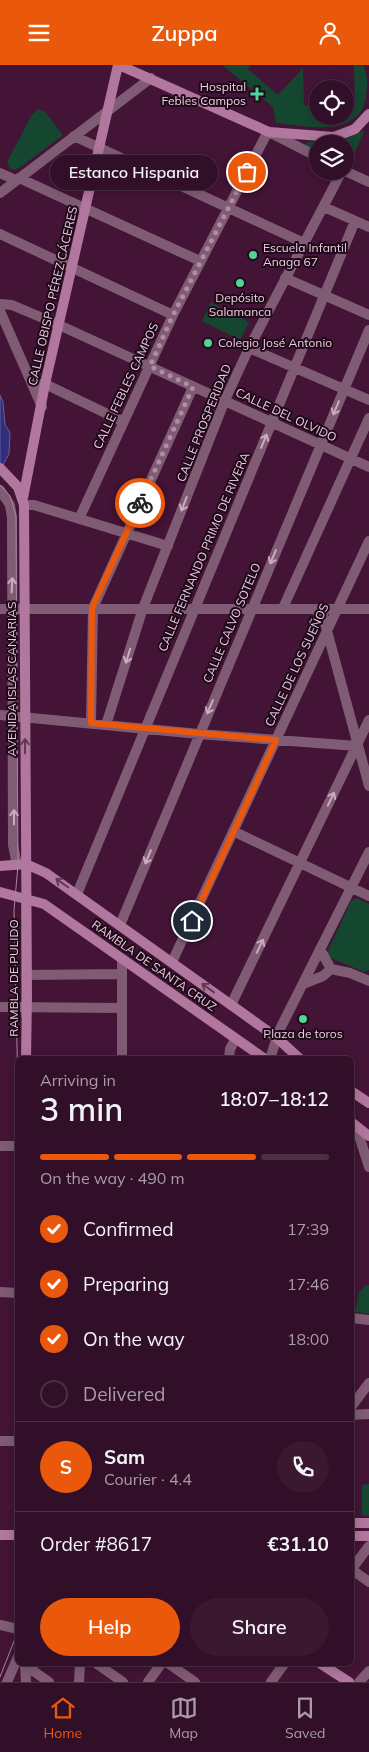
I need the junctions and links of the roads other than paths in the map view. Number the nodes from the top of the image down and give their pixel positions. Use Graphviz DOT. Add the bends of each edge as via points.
graph roads {
  1 [pos="119,65"];
  2 [pos="152,78"];
  3 [pos="108,109"];
  4 [pos="369,114"];
  5 [pos="269,132"];
  6 [pos="74,136"];
  7 [pos="99,147"];
  8 [pos="309,152"];
  9 [pos="0,173"];
  10 [pos="354,176"];
  11 [pos="17,179"];
  12 [pos="338,180"];
  13 [pos="369,182"];
  14 [pos="0,193"];
  15 [pos="228,206"];
  16 [pos="324,207"];
  17 [pos="85,208"];
  18 [pos="355,221"];
  19 [pos="369,227"];
  20 [pos="0,234"];
  21 [pos="304,243"];
  22 [pos="200,261"];
  23 [pos="72,267"];
  24 [pos="285,278"];
  25 [pos="324,295"];
  26 [pos="0,304"];
  27 [pos="0,311"];
  28 [pos="173,315"];
  29 [pos="369,315"];
  30 [pos="59,325"];
  31 [pos="369,330"];
  32 [pos="249,348"];
  33 [pos="150,366"];
  34 [pos="295,367"];
  35 [pos="45,384"];
  36 [pos="32,385"];
  37 [pos="193,387"];
  38 [pos="344,389"];
  39 [pos="224,400"];
  40 [pos="369,400"];
  41 [pos="42,407"];
  42 [pos="369,418"];
  43 [pos="122,421"];
  44 [pos="272,422"];
  45 [pos="321,445"];
  46 [pos="351,459"];
  47 [pos="369,467"];
  48 [pos="0,468"];
  49 [pos="28,474"];
  50 [pos="13,480"];
  51 [pos="0,491"];
  52 [pos="24,502"];
  53 [pos="5,506"];
  54 [pos="79,519"];
  55 [pos="126,533"];
  56 [pos="369,541"];
  57 [pos="168,546"];
  58 [pos="25,607"];
  59 [pos="11,608"];
  60 [pos="92,608"];
  61 [pos="143,608"];
  62 [pos="194,608"];
  63 [pos="283,608"];
  64 [pos="0,609"];
  65 [pos="314,609"];
  66 [pos="338,609"];
  67 [pos="369,609"];
  68 [pos="251,610"];
  69 [pos="328,631"];
  70 [pos="0,715"];
  71 [pos="13,716"];
  72 [pos="25,717"];
  73 [pos="350,717"];
  74 [pos="91,723"];
  75 [pos="106,725"];
  76 [pos="368,725"];
  77 [pos="145,729"];
  78 [pos="199,734"];
  79 [pos="276,740"];
  80 [pos="369,740"];
  81 [pos="357,745"];
  82 [pos="348,763"];
  83 [pos="367,768"];
  84 [pos="369,786"];
  85 [pos="233,831"];
  86 [pos="369,853"];
  87 [pos="299,863"];
  88 [pos="22,865"];
  89 [pos="0,866"];
  90 [pos="350,888"];
  91 [pos="0,892"];
  92 [pos="77,894"];
  93 [pos="369,896"];
  94 [pos="27,898"];
  95 [pos="120,925"];
  96 [pos="320,949"];
  97 [pos="122,959"];
  98 [pos="172,962"];
  99 [pos="331,969"];
  100 [pos="122,974"];
  101 [pos="27,975"];
  102 [pos="369,981"];
  103 [pos="302,984"];
  104 [pos="231,1005"];
  105 [pos="0,1007"];
  106 [pos="27,1008"];
  107 [pos="122,1008"];
  108 [pos="276,1037"];
  109 [pos="235,1040"];
  110 [pos="26,1056"];
  111 [pos="122,1056"];
  112 [pos="229,1056"];
  113 [pos="260,1056"];
  114 [pos="271,1056"];
  115 [pos="297,1056"];
  116 [pos="354,1093"];
  117 [pos="369,1103"];
  118 [pos="354,1124"];
  119 [pos="367,1140"];
  120 [pos="354,1145"];
  121 [pos="0,1146"];
  122 [pos="15,1146"];
  123 [pos="369,1167"];
  124 [pos="0,1292"];
  125 [pos="15,1293"];
  126 [pos="354,1318"];
  127 [pos="369,1320"];
  128 [pos="369,1383"];
  129 [pos="354,1403"];
  130 [pos="369,1414"];
  131 [pos="354,1415"];
  132 [pos="0,1441"];
  133 [pos="15,1441"];
  134 [pos="354,1523"];
  135 [pos="369,1523"];
  136 [pos="0,1535"];
  137 [pos="15,1535"];
  138 [pos="354,1536"];
  139 [pos="369,1536"];
  140 [pos="369,1546"];
  141 [pos="354,1566"];
  142 [pos="354,1572"];
  143 [pos="369,1582"];
  144 [pos="0,1625"];
  145 [pos="15,1628"];
  146 [pos="15,1664"];
  147 [pos="26,1666"];
  148 [pos="27,1666"];
  149 [pos="80,1666"];
  150 [pos="100,1666"];
  151 [pos="160,1666"];
  152 [pos="172,1666"];
  153 [pos="282,1666"];
  154 [pos="324,1666"];
  155 [pos="369,1671"];
  156 [pos="7,1682"];
  157 [pos="26,1682"];
  158 [pos="49,1682"];
  159 [pos="79,1682"];
  160 [pos="123,1682"];
  161 [pos="148,1682"];
  162 [pos="194,1682"];
  163 [pos="270,1682"];
  164 [pos="349,1682"];
  165 [pos="360,1682"];
  1 -- 2 [label="street"];
  1 -- 3 [label="street, CALLE OBISPO PÉREZ CÁCERES"];
  2 -- 3 [label="street"];
  2 -- 5 [label="street"];
  3 -- 6 [label="street"];
  3 -- 7 [label="street, CALLE OBISPO PÉREZ CÁCERES"];
  4 -- 5 [label="street" via="355,129 334,137"];
  5 -- 8 [label="street"];
  5 -- 15 [label="street, CALLE FEBLES CAMPOS"];
  6 -- 7 [label="street"];
  6 -- 11 [label="street"];
  7 -- 15 [label="street"];
  7 -- 17 [label="street, CALLE OBISPO PÉREZ CÁCERES"];
  9 -- 11 [label="street"];
  10 -- 13 [label="street"];
  11 -- 14 [label="street"];
  11 -- 17 [label="street"];
  12 -- 16 [label="street, CALLE PROSPERIDAD"];
  15 -- 21 [label="street"];
  15 -- 22 [label="street, CALLE FEBLES CAMPOS"];
  16 -- 18 [label="street"];
  16 -- 21 [label="street, CALLE PROSPERIDAD"];
  17 -- 22 [label="street"];
  17 -- 23 [label="street, CALLE OBISPO PÉREZ CÁCERES"];
  18 -- 19 [label="street"];
  18 -- 25 [label="street, CALLE FERNANDO PRIMO DE RIVERA"];
  20 -- 23 [label="street"];
  21 -- 24 [label="street, CALLE PROSPERIDAD"];
  22 -- 28 [label="street, CALLE FEBLES CAMPOS"];
  23 -- 28 [label="street"];
  23 -- 30 [label="street, CALLE OBISPO PÉREZ CÁCERES"];
  24 -- 25 [label="street"];
  24 -- 32 [label="street, CALLE PROSPERIDAD"];
  25 -- 29 [label="street"];
  25 -- 34 [label="street, CALLE FERNANDO PRIMO DE RIVERA"];
  26 -- 30 [label="street, CALLE DEL OLVIDO" via="12,305"];
  27 -- 36 [label="street"];
  28 -- 33 [label="street, CALLE FEBLES CAMPOS"];
  30 -- 33 [label="street, CALLE DEL OLVIDO"];
  30 -- 35 [label="street, CALLE OBISPO PÉREZ CÁCERES"];
  31 -- 38 [label="street, CALLE CALVO SOTELO"];
  32 -- 34 [label="street"];
  32 -- 39 [label="street, CALLE PROSPERIDAD"];
  33 -- 37 [label="street, CALLE DEL OLVIDO"];
  33 -- 43 [label="street, CALLE FEBLES CAMPOS"];
  34 -- 38 [label="street"];
  34 -- 44 [label="street, CALLE FERNANDO PRIMO DE RIVERA"];
  35 -- 36 [label="street"];
  35 -- 41 [label="street, CALLE OBISPO PÉREZ CÁCERES"];
  35 -- 43 [label="street"];
  36 -- 41 [label="street"];
  37 -- 39 [label="street, CALLE DEL OLVIDO"];
  37 -- 55 [label="street"];
  38 -- 40 [label="street"];
  38 -- 45 [label="street, CALLE CALVO SOTELO, one-way"];
  39 -- 44 [label="street, CALLE DEL OLVIDO"];
  39 -- 57 [label="street, CALLE PROSPERIDAD, one-way"];
  41 -- 49 [label="street, CALLE OBISPO PÉREZ CÁCERES"];
  42 -- 46 [label="street"];
  43 -- 54 [label="street, CALLE FEBLES CAMPOS"];
  44 -- 45 [label="street, CALLE DEL OLVIDO"];
  62 -- 44 [label="street, CALLE FERNANDO PRIMO DE RIVERA, one-way"];
  45 -- 46 [label="street, CALLE DEL OLVIDO"];
  45 -- 68 [label="street, CALLE CALVO SOTELO, one-way"];
  46 -- 47 [label="street, CALLE DEL OLVIDO"];
  46 -- 63 [label="street"];
  48 -- 50 [label="street, AVENIDA ISLAS CANARIAS"];
  49 -- 50 [label="street" via="23,479"];
  49 -- 52 [label="street, CALLE OBISPO PÉREZ CÁCERES"];
  50 -- 52 [label="street, AVENIDA ISLAS CANARIAS"];
  51 -- 53 [label="street, AVENIDA ISLAS CANARIAS"];
  52 -- 54 [label="street"];
  52 -- 58 [label="street, AVENIDA ISLAS CANARIAS"];
  59 -- 53 [label="street, AVENIDA ISLAS CANARIAS, one-way" via="12,518"];
  54 -- 55 [label="street"];
  55 -- 57 [label="street"];
  55 -- 60 [label="street"];
  56 -- 66 [label="street, CALLE DE LOS SUEÑOS"];
  57 -- 61 [label="street, CALLE PROSPERIDAD"];
  58 -- 59 [label="street"];
  58 -- 60 [label="street"];
  58 -- 72 [label="street, AVENIDA ISLAS CANARIAS"];
  59 -- 64 [label="street"];
  59 -- 71 [label="street, AVENIDA ISLAS CANARIAS"];
  60 -- 61 [label="street"];
  60 -- 74 [label="street"];
  61 -- 62 [label="street"];
  61 -- 75 [label="street, CALLE PROSPERIDAD, one-way"];
  62 -- 68 [label="street"];
  62 -- 77 [label="street, CALLE FERNANDO PRIMO DE RIVERA"];
  63 -- 65 [label="street"];
  63 -- 68 [label="street"];
  65 -- 66 [label="street"];
  65 -- 69 [label="street" via="323,616"];
  66 -- 67 [label="street"];
  66 -- 69 [label="street, CALLE DE LOS SUEÑOS"];
  68 -- 78 [label="street, CALLE CALVO SOTELO, one-way"];
  69 -- 73 [label="street"];
  69 -- 79 [label="street, CALLE DE LOS SUEÑOS"];
  70 -- 71 [label="street"];
  71 -- 72 [label="street"];
  88 -- 71 [label="street, AVENIDA ISLAS CANARIAS, one-way" via="13,845"];
  72 -- 74 [label="street"];
  88 -- 72 [label="street, AVENIDA ISLAS CANARIAS, one-way"];
  73 -- 76 [label="street"];
  73 -- 81 [label="street"];
  74 -- 75 [label="street"];
  75 -- 77 [label="street"];
  76 -- 81 [label="street"];
  77 -- 78 [label="street"];
  77 -- 92 [label="street, CALLE FERNANDO PRIMO DE RIVERA"];
  78 -- 79 [label="street"];
  78 -- 95 [label="street, CALLE CALVO SOTELO, one-way"];
  79 -- 81 [label="street" via="346,747"];
  79 -- 85 [label="street, CALLE DE LOS SUEÑOS"];
  80 -- 81 [label="street"];
  81 -- 82 [label="street"];
  81 -- 83 [label="street"];
  82 -- 83 [label="street"];
  87 -- 82 [label="street, one-way"];
  83 -- 84 [label="street"];
  85 -- 87 [label="street"];
  85 -- 98 [label="street, CALLE DE LOS SUEÑOS"];
  86 -- 90 [label="street"];
  87 -- 90 [label="street"];
  104 -- 87 [label="street, one-way"];
  88 -- 89 [label="street"];
  92 -- 88 [label="street, RAMBLA DE SANTA CRUZ, one-way" via="46,873"];
  88 -- 94 [label="street, AVENIDA ISLAS CANARIAS"];
  90 -- 93 [label="street"];
  90 -- 96 [label="street"];
  91 -- 94 [label="street, RAMBLA DE SANTA CRUZ"];
  92 -- 95 [label="street, RAMBLA DE SANTA CRUZ"];
  94 -- 97 [label="street, RAMBLA DE SANTA CRUZ" via="44,904"];
  94 -- 101 [label="street, RAMBLA DE PULIDO"];
  95 -- 98 [label="street, RAMBLA DE SANTA CRUZ"];
  96 -- 99 [label="street"];
  96 -- 103 [label="street"];
  97 -- 100 [label="street"];
  97 -- 109 [label="street, RAMBLA DE SANTA CRUZ"];
  104 -- 98 [label="street, RAMBLA DE SANTA CRUZ, one-way"];
  99 -- 102 [label="street"];
  99 -- 103 [label="street" via="323,976"];
  100 -- 101 [label="street"];
  100 -- 107 [label="street"];
  101 -- 106 [label="street, RAMBLA DE PULIDO"];
  103 -- 108 [label="street"];
  104 -- 108 [label="street, RAMBLA DE SANTA CRUZ"];
  105 -- 106 [label="street"];
  106 -- 107 [label="street"];
  106 -- 110 [label="street, RAMBLA DE PULIDO"];
  107 -- 111 [label="street"];
  108 -- 114 [label="street"];
  108 -- 115 [label="street, RAMBLA DE SANTA CRUZ"];
  109 -- 112 [label="street"];
  109 -- 113 [label="street, RAMBLA DE SANTA CRUZ"];
  116 -- 117 [label="street"];
  118 -- 119 [label="street"];
  119 -- 120 [label="street"];
  119 -- 123 [label="street"];
  121 -- 122 [label="street"];
  124 -- 125 [label="street"];
  126 -- 127 [label="street"];
  128 -- 129 [label="street"];
  130 -- 131 [label="street"];
  132 -- 133 [label="street"];
  134 -- 135 [label="street"];
  136 -- 137 [label="street"];
  138 -- 139 [label="street"];
  140 -- 141 [label="street"];
  142 -- 143 [label="street"];
  144 -- 145 [label="street"];
  146 -- 156 [label="street"];
  147 -- 157 [label="street"];
  148 -- 158 [label="street"];
  149 -- 159 [label="street"];
  150 -- 160 [label="street"];
  151 -- 161 [label="street"];
  152 -- 162 [label="street"];
  153 -- 163 [label="street"];
  154 -- 164 [label="street"];
  155 -- 165 [label="street"];
}
